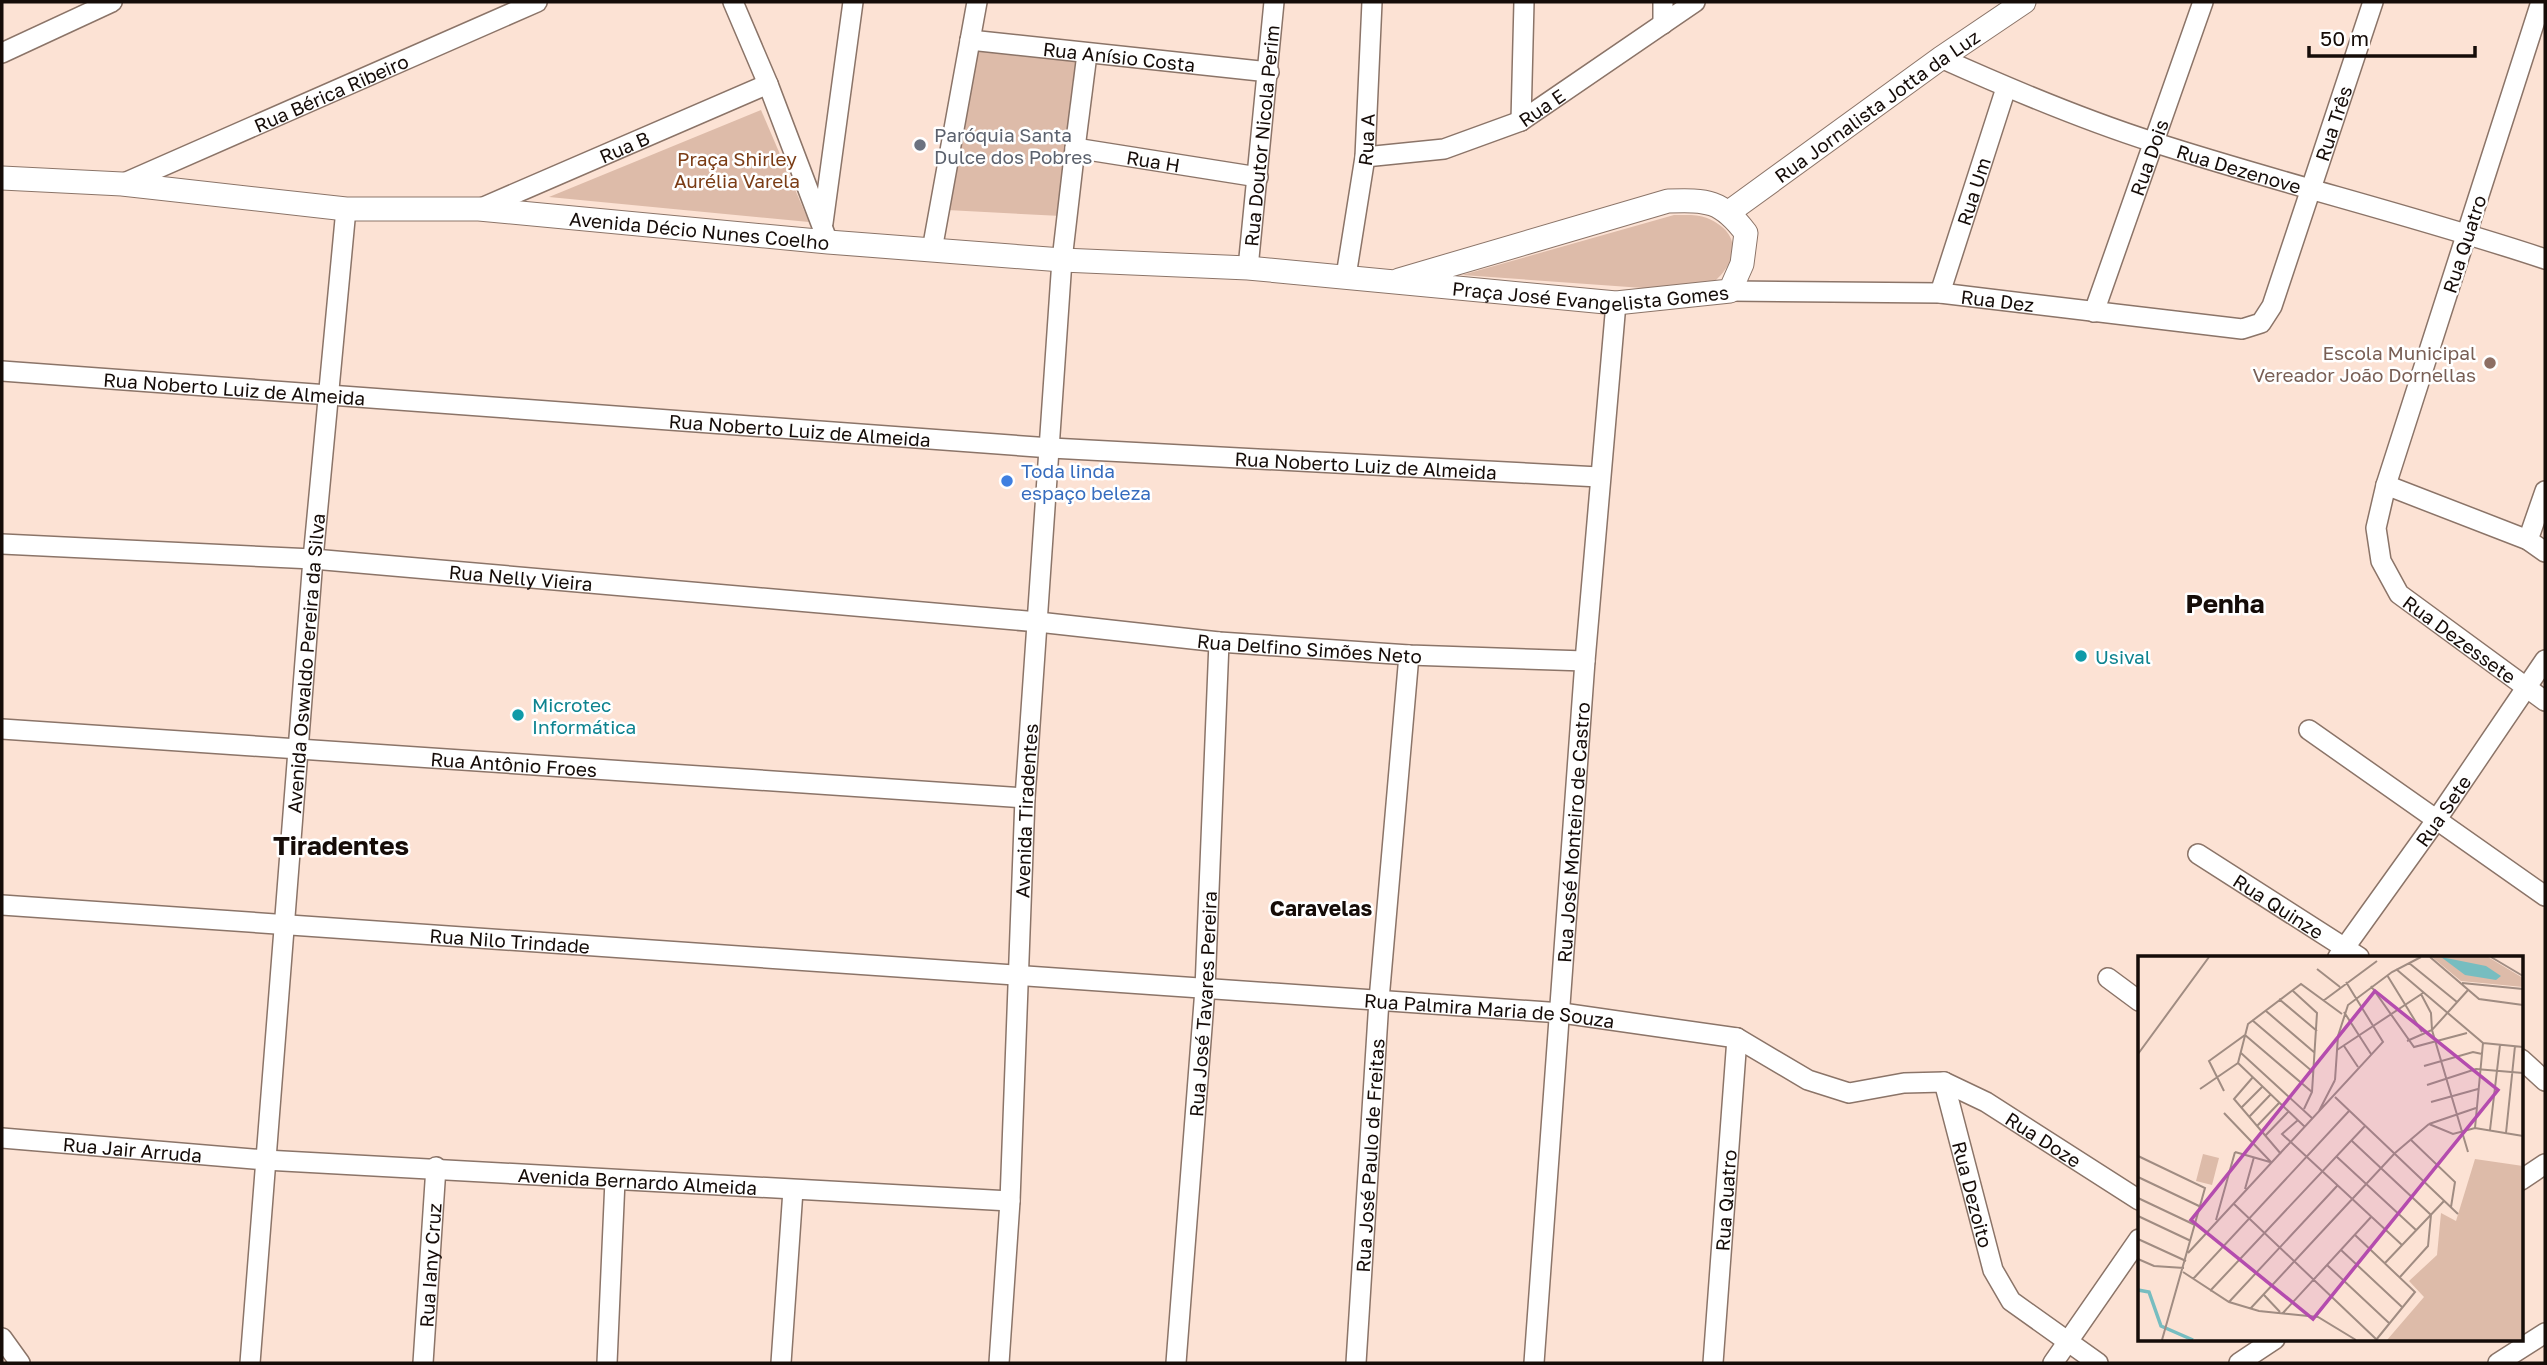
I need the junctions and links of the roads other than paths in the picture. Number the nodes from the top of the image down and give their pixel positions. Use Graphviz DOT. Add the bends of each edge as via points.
graph roads {
  1 [pos="112,2"];
  2 [pos="537,2"];
  3 [pos="733,2"];
  4 [pos="853,2"];
  5 [pos="977,2"];
  6 [pos="1274,2"];
  7 [pos="1372,2"];
  8 [pos="1524,2"];
  9 [pos="1663,2"];
  10 [pos="1695,2"];
  11 [pos="2024,2"];
  12 [pos="2203,2"];
  13 [pos="2373,2"];
  14 [pos="2541,2"];
  15 [pos="1663,24"];
  16 [pos="970,40"];
  17 [pos="2,53"];
  18 [pos="1087,54"];
  19 [pos="1941,58"];
  20 [pos="1269,72"];
  21 [pos="768,84"];
  22 [pos="2006,88"];
  23 [pos="1521,121"];
  24 [pos="2153,142"];
  25 [pos="1076,148"];
  26 [pos="1365,157"];
  27 [pos="1258,177"];
  28 [pos="2,178"];
  29 [pos="122,184"];
  30 [pos="2312,188"];
  31 [pos="346,209"];
  32 [pos="479,209"];
  33 [pos="1729,212"];
  34 [pos="2467,233"];
  35 [pos="825,235"];
  36 [pos="932,250"];
  37 [pos="2545,259"];
  38 [pos="1062,260"];
  39 [pos="1248,268"];
  40 [pos="1346,276"];
  41 [pos="1399,280"];
  42 [pos="1730,291"];
  43 [pos="1940,293"];
  44 [pos="1616,303"];
  45 [pos="2094,312"];
  46 [pos="2262,323"];
  47 [pos="2,371"];
  48 [pos="327,395"];
  49 [pos="1051,448"];
  50 [pos="1599,477"];
  51 [pos="2386,485"];
  52 [pos="2545,491"];
  53 [pos="2528,540"];
  54 [pos="2,544"];
  55 [pos="2545,552"];
  56 [pos="313,559"];
  57 [pos="1038,622"];
  58 [pos="1219,642"];
  59 [pos="1409,655"];
  60 [pos="2545,660"];
  61 [pos="1585,661"];
  62 [pos="2525,688"];
  63 [pos="2545,701"];
  64 [pos="2,729"];
  65 [pos="2309,730"];
  66 [pos="300,750"];
  67 [pos="1025,798"];
  68 [pos="2437,819"];
  69 [pos="2198,854"];
  70 [pos="2545,896"];
  71 [pos="2,905"];
  72 [pos="287,923"];
  73 [pos="2347,954"];
  74 [pos="1019,976"];
  75 [pos="2108,978"];
  76 [pos="1205,989"];
  77 [pos="1379,1000"];
  78 [pos="2138,1000"];
  79 [pos="1562,1013"];
  80 [pos="1737,1038"];
  81 [pos="2522,1060"];
  82 [pos="2545,1082"];
  83 [pos="1944,1083"];
  84 [pos="2,1138"];
  85 [pos="265,1160"];
  86 [pos="2545,1164"];
  87 [pos="436,1167"];
  88 [pos="2522,1179"];
  89 [pos="615,1180"];
  90 [pos="793,1190"];
  91 [pos="2138,1199"];
  92 [pos="1010,1201"];
  93 [pos="2138,1240"];
  94 [pos="2545,1333"];
  95 [pos="2,1338"];
  96 [pos="2274,1340"];
  97 [pos="2067,1341"];
  98 [pos="20,1363"];
  99 [pos="250,1363"];
  100 [pos="423,1363"];
  101 [pos="607,1363"];
  102 [pos="781,1363"];
  103 [pos="999,1363"];
  104 [pos="1176,1363"];
  105 [pos="1356,1363"];
  106 [pos="1534,1363"];
  107 [pos="1713,1363"];
  108 [pos="2053,1363"];
  109 [pos="2098,1363"];
  110 [pos="2239,1363"];
  111 [pos="2498,1363"];
  1 -- 17 [label="street"];
  2 -- 29 [label="street, Rua Bérica Ribeiro"];
  3 -- 21 [label="street"];
  4 -- 35 [label="street"];
  5 -- 16 [label="street"];
  6 -- 20 [label="street, Rua Doutor Nicola Perim"];
  7 -- 26 [label="street, Rua A"];
  8 -- 23 [label="street"];
  9 -- 15 [label="street"];
  10 -- 15 [label="street, Rua E"];
  11 -- 19 [label="street, Rua Jornalista Jotta da Luz"];
  12 -- 24 [label="street, Rua Dois"];
  13 -- 30 [label="street, Rua Três"];
  14 -- 34 [label="street, Rua Quatro"];
  15 -- 23 [label="street, Rua E"];
  16 -- 18 [label="street, Rua Anísio Costa"];
  16 -- 36 [label="street"];
  18 -- 20 [label="street, Rua Anísio Costa"];
  18 -- 25 [label="street"];
  19 -- 22 [label="street, Rua Dezenove"];
  19 -- 33 [label="street, Rua Jornalista Jotta da Luz"];
  20 -- 27 [label="street, Rua Doutor Nicola Perim"];
  21 -- 32 [label="street, Rua B"];
  21 -- 35 [label="street"];
  22 -- 24 [label="street, Rua Dezenove"];
  22 -- 43 [label="street, Rua Um"];
  23 -- 26 [label="street, Rua E" via="1444,149"];
  24 -- 30 [label="street, Rua Dezenove"];
  24 -- 45 [label="street, Rua Dois"];
  25 -- 27 [label="street, Rua H"];
  25 -- 38 [label="street"];
  26 -- 40 [label="street, Rua A"];
  27 -- 39 [label="street, Rua Doutor Nicola Perim"];
  28 -- 29 [label="street, Avenida Décio Nunes Coelho"];
  29 -- 31 [label="street, Avenida Décio Nunes Coelho"];
  30 -- 34 [label="street, Rua Dezenove"];
  30 -- 46 [label="street, Rua Três"];
  31 -- 32 [label="street, Avenida Décio Nunes Coelho"];
  31 -- 48 [label="street, Avenida Oswaldo Pereira da Silva"];
  32 -- 35 [label="street, Avenida Décio Nunes Coelho"];
  33 -- 41 [label="street, Praça José Evangelista Gomes" via="1706,200 1668,201"];
  33 -- 42 [label="street, Praça José Evangelista Gomes" via="1746,233 1742,264"];
  34 -- 37 [label="street, Rua Dezenove"];
  34 -- 51 [label="street, Rua Quatro"];
  35 -- 36 [label="street, Avenida Décio Nunes Coelho"];
  36 -- 38 [label="street, Avenida Décio Nunes Coelho"];
  38 -- 39 [label="street, Avenida Décio Nunes Coelho"];
  38 -- 49 [label="street, Avenida Tiradentes"];
  39 -- 40 [label="street, Avenida Décio Nunes Coelho"];
  40 -- 41 [label="street, Avenida Décio Nunes Coelho"];
  41 -- 44 [label="street, Praça José Evangelista Gomes"];
  42 -- 43 [label="street, Rua Dez"];
  42 -- 44 [label="street, Praça José Evangelista Gomes"];
  43 -- 45 [label="street, Rua Dez"];
  44 -- 50 [label="street, Rua José Monteiro de Castro"];
  45 -- 46 [label="street, Rua Dez" via="2242,329"];
  47 -- 48 [label="street, Rua Noberto Luiz de Almeida"];
  48 -- 49 [label="street, Rua Noberto Luiz de Almeida"];
  48 -- 56 [label="street, Avenida Oswaldo Pereira da Silva"];
  49 -- 50 [label="street, Rua Noberto Luiz de Almeida"];
  49 -- 57 [label="street, Avenida Tiradentes"];
  50 -- 61 [label="street, Rua José Monteiro de Castro"];
  51 -- 53 [label="street"];
  51 -- 62 [label="street, Rua Dezessete" via="2376,528 2381,561 2399,594"];
  52 -- 53 [label="street"];
  53 -- 55 [label="street"];
  54 -- 56 [label="street, Rua Nelly Vieira"];
  56 -- 57 [label="street, Rua Nelly Vieira"];
  56 -- 66 [label="street, Avenida Oswaldo Pereira da Silva"];
  57 -- 58 [label="street, Rua Delfino Simões Neto"];
  57 -- 67 [label="street, Avenida Tiradentes"];
  58 -- 59 [label="street, Rua Delfino Simões Neto"];
  58 -- 76 [label="street, Rua José Tavares Pereira"];
  59 -- 61 [label="street, Rua Delfino Simões Neto"];
  59 -- 77 [label="street, Rua José Paulo de Freitas"];
  60 -- 62 [label="street, Rua Sete"];
  61 -- 79 [label="street, Rua José Monteiro de Castro"];
  62 -- 63 [label="street, Rua Dezessete"];
  62 -- 68 [label="street, Rua Sete"];
  64 -- 66 [label="street, Rua Antônio Froes"];
  65 -- 68 [label="street"];
  66 -- 67 [label="street, Rua Antônio Froes"];
  66 -- 72 [label="street, Avenida Oswaldo Pereira da Silva"];
  67 -- 74 [label="street, Avenida Tiradentes"];
  68 -- 70 [label="street"];
  68 -- 73 [label="street, Rua Sete"];
  69 -- 73 [label="street, Rua Quinze"];
  71 -- 72 [label="street, Rua Nilo Trindade"];
  72 -- 74 [label="street, Rua Nilo Trindade"];
  72 -- 85 [label="street, Avenida Oswaldo Pereira da Silva"];
  74 -- 76 [label="street, Rua Palmira Maria de Souza"];
  74 -- 92 [label="street, Avenida Tiradentes"];
  75 -- 78 [label="street"];
  76 -- 77 [label="street, Rua Palmira Maria de Souza"];
  76 -- 104 [label="street, Rua José Tavares Pereira"];
  77 -- 79 [label="street, Rua Palmira Maria de Souza"];
  77 -- 105 [label="street, Rua José Paulo de Freitas"];
  79 -- 80 [label="street, Rua Palmira Maria de Souza"];
  79 -- 106 [label="street, Rua José Monteiro de Castro"];
  80 -- 83 [label="street, Rua Palmira Maria de Souza" via="1808,1080 1849,1093 1904,1083"];
  80 -- 107 [label="street, Rua Quatro"];
  81 -- 82 [label="street"];
  83 -- 91 [label="street, Rua Doze" via="1986,1102"];
  83 -- 97 [label="street, Rua Dezoito" via="1993,1270 2011,1301"];
  84 -- 85 [label="street, Rua Jair Arruda"];
  85 -- 87 [label="street, Avenida Bernardo Almeida"];
  85 -- 99 [label="street, Avenida Oswaldo Pereira da Silva"];
  86 -- 88 [label="street"];
  87 -- 89 [label="street, Avenida Bernardo Almeida"];
  87 -- 100 [label="street, Rua Iany Cruz"];
  89 -- 90 [label="street, Avenida Bernardo Almeida"];
  89 -- 101 [label="street"];
  90 -- 92 [label="street, Avenida Bernardo Almeida"];
  90 -- 102 [label="street"];
  92 -- 103 [label="street, Avenida Tiradentes"];
  93 -- 97 [label="street"];
  94 -- 111 [label="street"];
  95 -- 98 [label="street"];
  96 -- 110 [label="street"];
  97 -- 108 [label="street"];
  97 -- 109 [label="street"];
}
